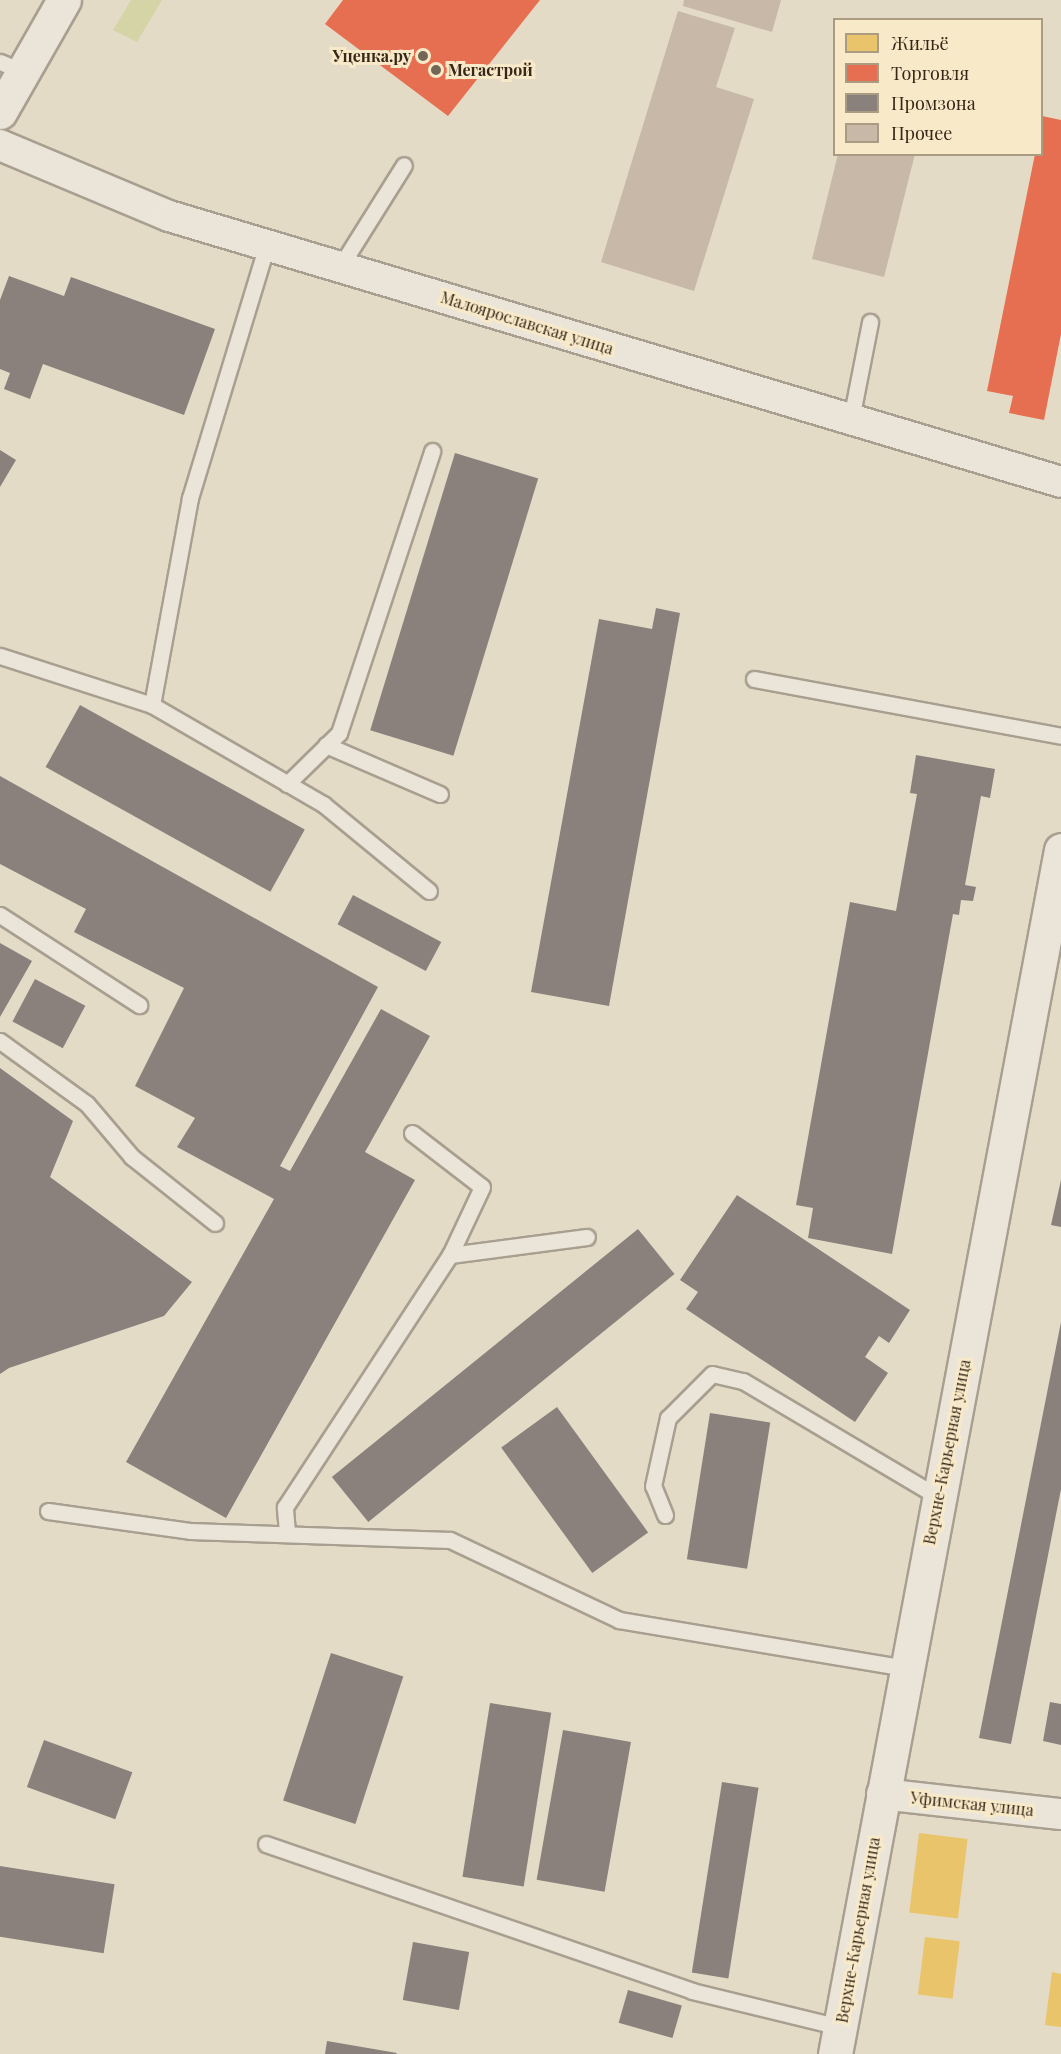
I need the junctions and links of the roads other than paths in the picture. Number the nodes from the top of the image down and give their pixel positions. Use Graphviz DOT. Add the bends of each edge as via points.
graph roads {
  1 [pos="64,0"];
  2 [pos="12,67"];
  3 [pos="0,112"];
  4 [pos="0,145"];
  5 [pos="404,165"];
  6 [pos="267,245"];
  7 [pos="340,267"];
  8 [pos="870,322"];
  9 [pos="851,419"];
  10 [pos="432,451"];
  11 [pos="1061,482"];
  12 [pos="0,656"];
  13 [pos="754,679"];
  14 [pos="152,705"];
  15 [pos="1061,736"];
  16 [pos="326,746"];
  17 [pos="287,784"];
  18 [pos="440,794"];
  19 [pos="1061,850"];
  20 [pos="429,891"];
  21 [pos="0,915"];
  22 [pos="139,1005"];
  23 [pos="0,1041"];
  24 [pos="412,1133"];
  25 [pos="215,1223"];
  26 [pos="587,1237"];
  27 [pos="450,1255"];
  28 [pos="938,1497"];
  29 [pos="48,1511"];
  30 [pos="665,1515"];
  31 [pos="287,1532"];
  32 [pos="906,1668"];
  33 [pos="882,1794"];
  34 [pos="1061,1814"];
  35 [pos="266,1844"];
  36 [pos="838,2041"];
  1 -- 2 [label="street"];
  2 -- 3 [label="street"];
  4 -- 6 [label="street, Малоярославская улица" via="169,216"];
  5 -- 7 [label="lane"];
  6 -- 7 [label="street, Малоярославская улица"];
  6 -- 14 [label="lane" via="190,498"];
  7 -- 9 [label="street, Малоярославская улица"];
  8 -- 9 [label="lane"];
  9 -- 11 [label="street, Малоярославская улица"];
  10 -- 16 [label="lane" via="339,733"];
  12 -- 14 [label="lane"];
  13 -- 15 [label="lane"];
  14 -- 17 [label="lane"];
  16 -- 17 [label="lane"];
  16 -- 18 [label="lane"];
  17 -- 20 [label="lane" via="323,804"];
  19 -- 28 [label="street, Верхне-Карьерная улица"];
  21 -- 22 [label="lane"];
  23 -- 25 [label="lane" via="87,1104 132,1157"];
  24 -- 27 [label="lane" via="482,1187"];
  26 -- 27 [label="lane"];
  27 -- 31 [label="lane" via="285,1506"];
  28 -- 30 [label="lane" via="743,1381 711,1374 668,1418 653,1486"];
  28 -- 32 [label="street, Верхне-Карьерная улица"];
  29 -- 31 [label="lane" via="190,1531"];
  31 -- 32 [label="lane" via="450,1540 619,1620"];
  32 -- 33 [label="street, Верхне-Карьерная улица"];
  33 -- 34 [label="street, Уфимская улица"];
  33 -- 36 [label="street, Верхне-Карьерная улица"];
  35 -- 36 [label="lane"];
}
